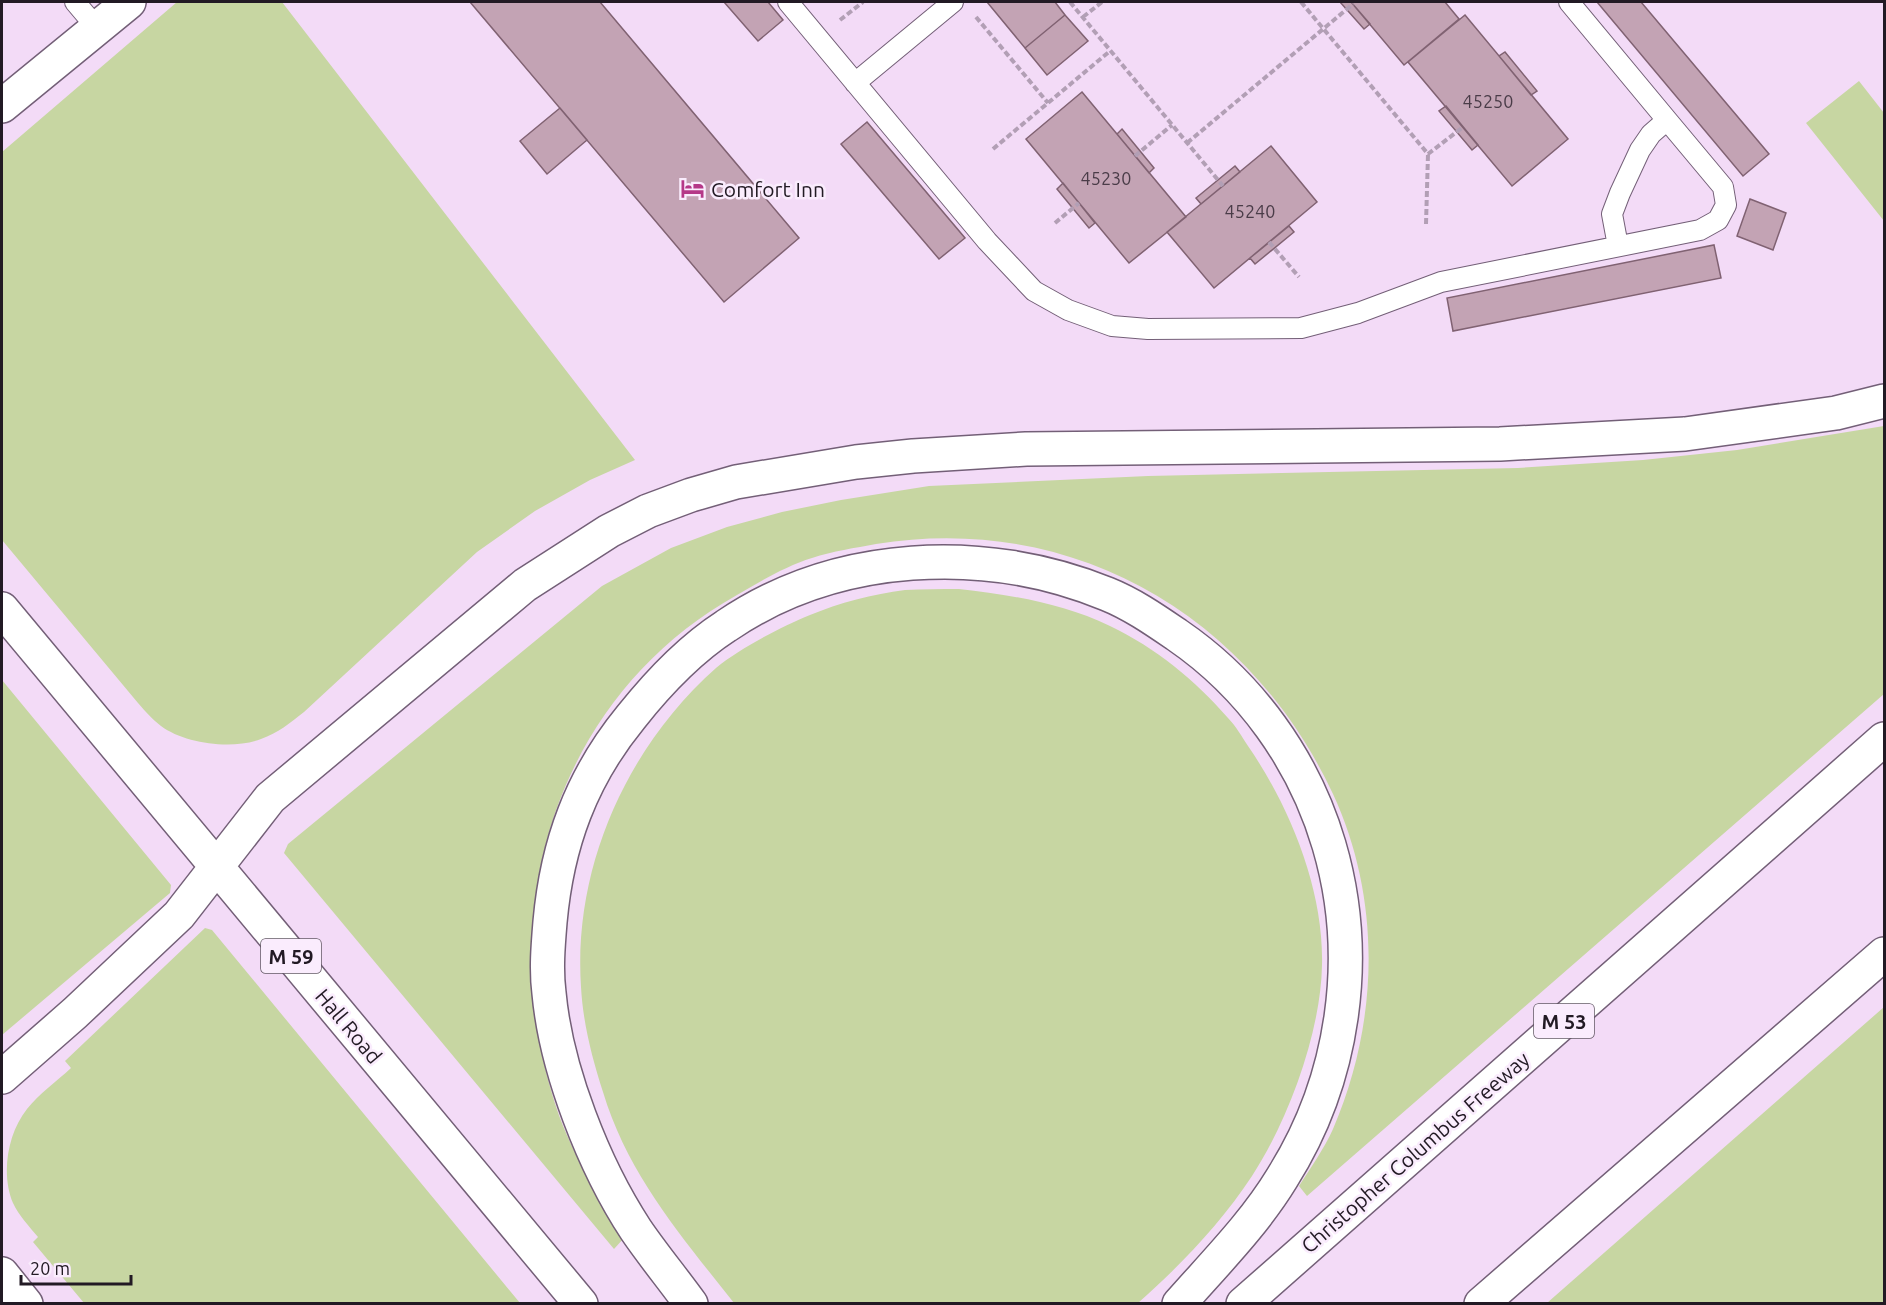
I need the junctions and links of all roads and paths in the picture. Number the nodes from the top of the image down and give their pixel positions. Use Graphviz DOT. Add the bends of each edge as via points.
graph roads {
  1 [pos="75,2"];
  2 [pos="129,2"];
  3 [pos="788,2"];
  4 [pos="863,2"];
  5 [pos="953,2"];
  6 [pos="1070,2"];
  7 [pos="1102,2"];
  8 [pos="1301,2"];
  9 [pos="1569,2"];
  10 [pos="1353,4"];
  11 [pos="974,14"];
  12 [pos="1083,17"];
  13 [pos="836,24"];
  14 [pos="97,28"];
  15 [pos="1324,29"];
  16 [pos="1110,51"];
  17 [pos="855,83"];
  18 [pos="1048,103"];
  19 [pos="2,106"];
  20 [pos="1667,120"];
  21 [pos="1172,125"];
  22 [pos="1463,126"];
  23 [pos="1187,143"];
  24 [pos="993,149"];
  25 [pos="1428,154"];
  26 [pos="1135,156"];
  27 [pos="1223,186"];
  28 [pos="1079,203"];
  29 [pos="1055,223"];
  30 [pos="1426,224"];
  31 [pos="1269,242"];
  32 [pos="1618,246"];
  33 [pos="1299,277"];
  34 [pos="1884,401"];
  35 [pos="2,609"];
  36 [pos="1884,739"];
  37 [pos="216,866"];
  38 [pos="1884,954"];
  39 [pos="2,1077"];
  40 [pos="2,1274"];
  41 [pos="26,1304"];
  42 [pos="581,1304"];
  43 [pos="692,1304"];
  44 [pos="1179,1304"];
  45 [pos="1243,1304"];
  46 [pos="1481,1304"];
  1 -- 14 [label="lane"];
  2 -- 14 [label="main road"];
  3 -- 17 [label="lane"];
  4 -- 13 [label="path"];
  5 -- 17 [label="lane"];
  6 -- 12 [label="path"];
  7 -- 12 [label="path"];
  8 -- 15 [label="path"];
  9 -- 20 [label="lane"];
  10 -- 15 [label="path"];
  11 -- 18 [label="path"];
  12 -- 16 [label="path"];
  14 -- 19 [label="main road"];
  15 -- 23 [label="path"];
  15 -- 25 [label="path"];
  16 -- 18 [label="path"];
  16 -- 21 [label="path"];
  17 -- 32 [label="lane" via="987,242 1034,291 1068,310 1112,326 1301,328 1358,313 1442,282"];
  18 -- 24 [label="path"];
  20 -- 32 [label="lane" via="1640,150 1616,203 1612,214"];
  20 -- 32 [label="lane" via="1723,187 1726,205 1719,220 1700,230"];
  21 -- 23 [label="path"];
  21 -- 26 [label="path"];
  22 -- 25 [label="path"];
  23 -- 27 [label="path"];
  25 -- 30 [label="path"];
  28 -- 29 [label="path"];
  31 -- 33 [label="path"];
  34 -- 37 [label="main road" via="1836,413 1685,434 1500,444 1026,449 913,456 856,462 702,491 609,531 525,585 270,798"];
  35 -- 37 [label="main road, Hall Road / M 59"];
  36 -- 45 [label="main road, Christopher Columbus Freeway / M 53"];
  37 -- 39 [label="main road" via="179,915"];
  37 -- 42 [label="main road, Hall Road / M 59"];
  38 -- 46 [label="main road"];
  40 -- 41 [label="main road"];
  43 -- 44 [label="main road" via="635,1228 608,1180 566,1082 549,994 548,950 552,899 571,819 591,775 644,700 685,657 726,625 806,585 903,563 954,561 1059,578 1109,595 1152,617 1198,649 1234,682 1266,720 1320,814 1343,913 1346,965 1342,1017 1322,1097 1281,1181 1248,1226"];
}
